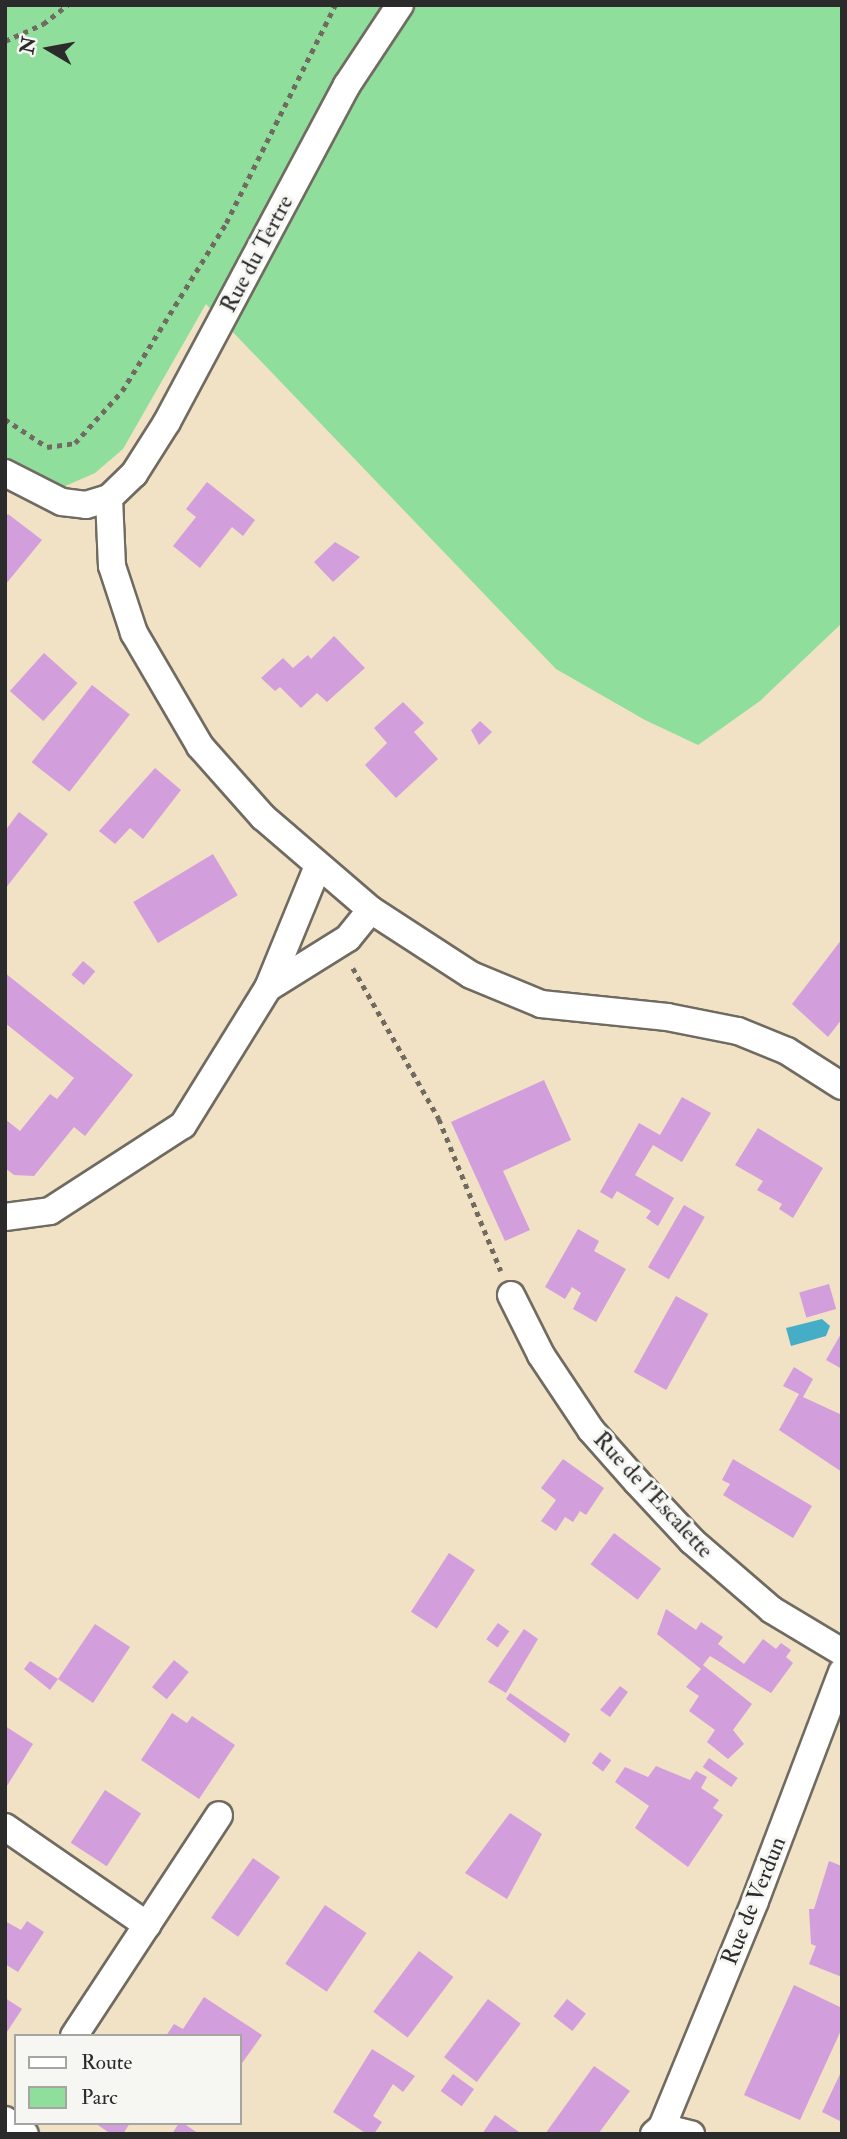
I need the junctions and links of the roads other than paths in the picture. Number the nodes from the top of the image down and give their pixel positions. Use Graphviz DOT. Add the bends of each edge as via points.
graph roads {
  1 [pos="400,5"];
  2 [pos="5,473"];
  3 [pos="109,498"];
  4 [pos="318,866"];
  5 [pos="371,910"];
  6 [pos="268,988"];
  7 [pos="842,1086"];
  8 [pos="5,1217"];
  9 [pos="511,1295"];
  10 [pos="842,1652"];
  11 [pos="842,1672"];
  12 [pos="219,1815"];
  13 [pos="5,1827"];
  14 [pos="147,1925"];
  15 [pos="75,2034"];
  16 [pos="658,2130"];
  17 [pos="691,2134"];
  1 -- 3 [label="street, Rue du Tertre" via="347,85 167,422 134,474"];
  2 -- 3 [label="street" via="62,502 86,505"];
  3 -- 4 [label="street" via="112,566 134,634 200,746 263,817"];
  4 -- 5 [label="street" via="344,883"];
  4 -- 6 [label="street"];
  5 -- 6 [label="street" via="339,943"];
  5 -- 7 [label="street" via="471,975 541,1004 667,1017 738,1031 787,1051"];
  6 -- 8 [label="street" via="183,1125 50,1211"];
  9 -- 10 [label="street, Rue de l'Escalette" via="541,1355 591,1430 646,1492 692,1541 772,1610"];
  11 -- 16 [label="street, Rue de Verdun" via="755,1902"];
  12 -- 14 [label="street"];
  13 -- 14 [label="street"];
  14 -- 15 [label="street"];
  16 -- 17 [label="street"];
}
